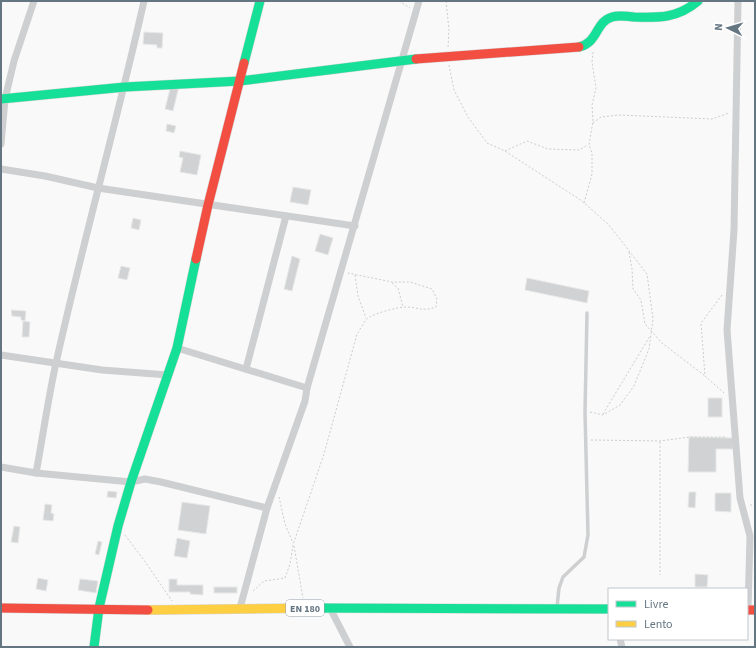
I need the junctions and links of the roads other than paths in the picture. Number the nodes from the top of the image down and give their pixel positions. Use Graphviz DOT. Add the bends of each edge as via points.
graph roads {
  1 [pos="34,1"];
  2 [pos="144,1"];
  3 [pos="260,1"];
  4 [pos="419,1"];
  5 [pos="698,1"];
  6 [pos="738,1"];
  7 [pos="402,60"];
  8 [pos="240,81"];
  9 [pos="125,87"];
  10 [pos="3,99"];
  11 [pos="1,144"];
  12 [pos="1,169"];
  13 [pos="98,188"];
  14 [pos="208,205"];
  15 [pos="286,216"];
  16 [pos="355,226"];
  17 [pos="587,313"];
  18 [pos="177,348"];
  19 [pos="1,355"];
  20 [pos="56,364"];
  21 [pos="246,369"];
  22 [pos="168,375"];
  23 [pos="307,388"];
  24 [pos="1,467"];
  25 [pos="36,473"];
  26 [pos="131,482"];
  27 [pos="267,508"];
  28 [pos="1,608"];
  29 [pos="99,608"];
  30 [pos="240,608"];
  31 [pos="330,608"];
  32 [pos="557,608"];
  33 [pos="608,609"];
  34 [pos="750,610"];
  35 [pos="94,647"];
  36 [pos="350,647"];
  1 -- 10 [label="street"];
  2 -- 9 [label="street"];
  3 -- 8 [label="street"];
  4 -- 7 [label="street"];
  5 -- 7 [label="street" via="671,17 610,17 586,45"];
  6 -- 34 [label="street" via="734,230 727,330 740,498 750,536"];
  7 -- 8 [label="street"];
  7 -- 16 [label="street"];
  8 -- 9 [label="street"];
  8 -- 14 [label="street"];
  9 -- 10 [label="street"];
  9 -- 13 [label="street"];
  10 -- 11 [label="street"];
  12 -- 13 [label="street"];
  13 -- 14 [label="street"];
  13 -- 20 [label="street"];
  14 -- 15 [label="street"];
  14 -- 18 [label="street"];
  15 -- 16 [label="street"];
  15 -- 21 [label="street"];
  16 -- 23 [label="street"];
  17 -- 32 [label="lane" via="588,535 584,557 563,577"];
  18 -- 21 [label="street"];
  18 -- 22 [label="street"];
  19 -- 20 [label="street"];
  20 -- 22 [label="street"];
  20 -- 25 [label="street"];
  21 -- 23 [label="street"];
  22 -- 26 [label="street"];
  23 -- 27 [label="street" via="305,401"];
  24 -- 25 [label="street"];
  25 -- 26 [label="street"];
  26 -- 27 [label="street" via="145,479 161,482"];
  26 -- 29 [label="street"];
  27 -- 30 [label="street"];
  28 -- 29 [label="street, EN 180"];
  29 -- 30 [label="street, EN 180"];
  29 -- 35 [label="street"];
  30 -- 31 [label="street, EN 180"];
  31 -- 32 [label="street, EN 180"];
  31 -- 36 [label="street"];
  32 -- 33 [label="street, EN 180"];
}
